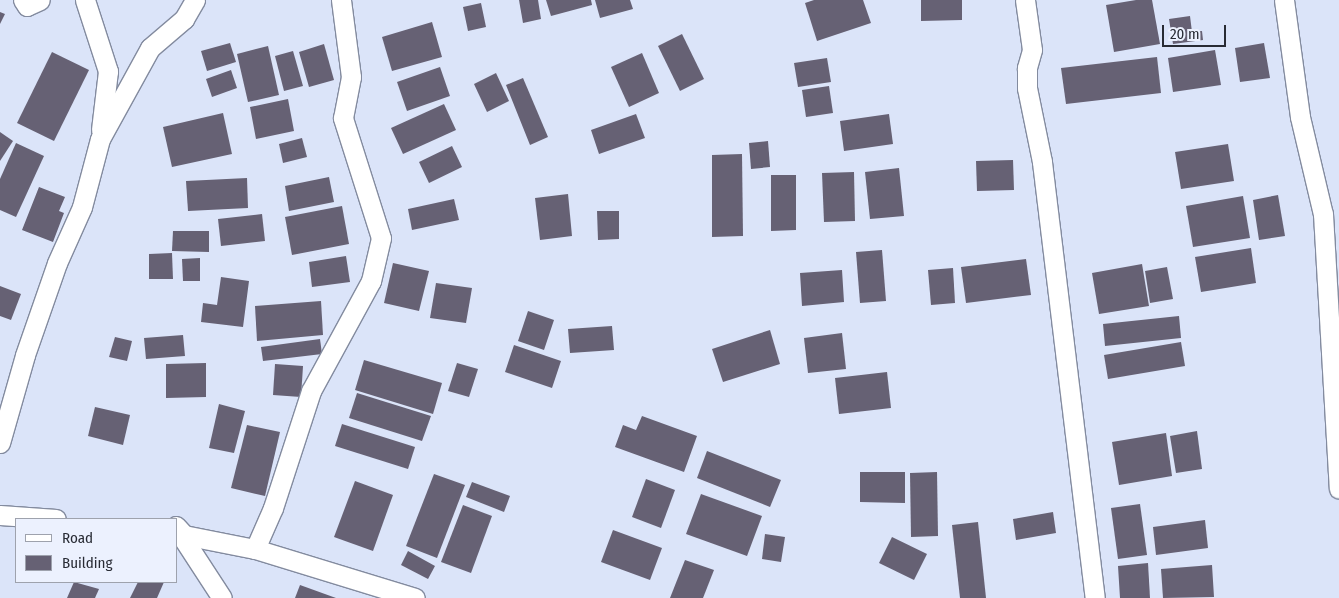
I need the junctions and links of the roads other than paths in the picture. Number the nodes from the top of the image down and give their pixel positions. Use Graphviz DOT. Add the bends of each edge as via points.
graph roads {
  1 [pos="23,0"];
  2 [pos="40,0"];
  3 [pos="86,0"];
  4 [pos="195,0"];
  5 [pos="342,0"];
  6 [pos="1025,0"];
  7 [pos="1284,0"];
  8 [pos="100,139"];
  9 [pos="0,443"];
  10 [pos="1339,489"];
  11 [pos="0,515"];
  12 [pos="42,518"];
  13 [pos="178,529"];
  14 [pos="178,530"];
  15 [pos="255,549"];
  16 [pos="222,598"];
  17 [pos="415,598"];
  18 [pos="1095,598"];
  1 -- 2 [label="street" via="27,6"];
  3 -- 8 [label="street" via="108,71"];
  4 -- 8 [label="street" via="184,19 150,48"];
  5 -- 15 [label="street" via="351,77 343,118 380,238 371,281 312,390"];
  6 -- 18 [label="street" via="1032,50 1027,68 1027,88 1042,162"];
  7 -- 10 [label="street" via="1300,117 1323,214"];
  8 -- 9 [label="street" via="82,207 57,262 25,355"];
  11 -- 12 [label="street"];
  13 -- 15 [label="street" via="184,535"];
  14 -- 16 [label="street"];
  15 -- 17 [label="street"];
}
